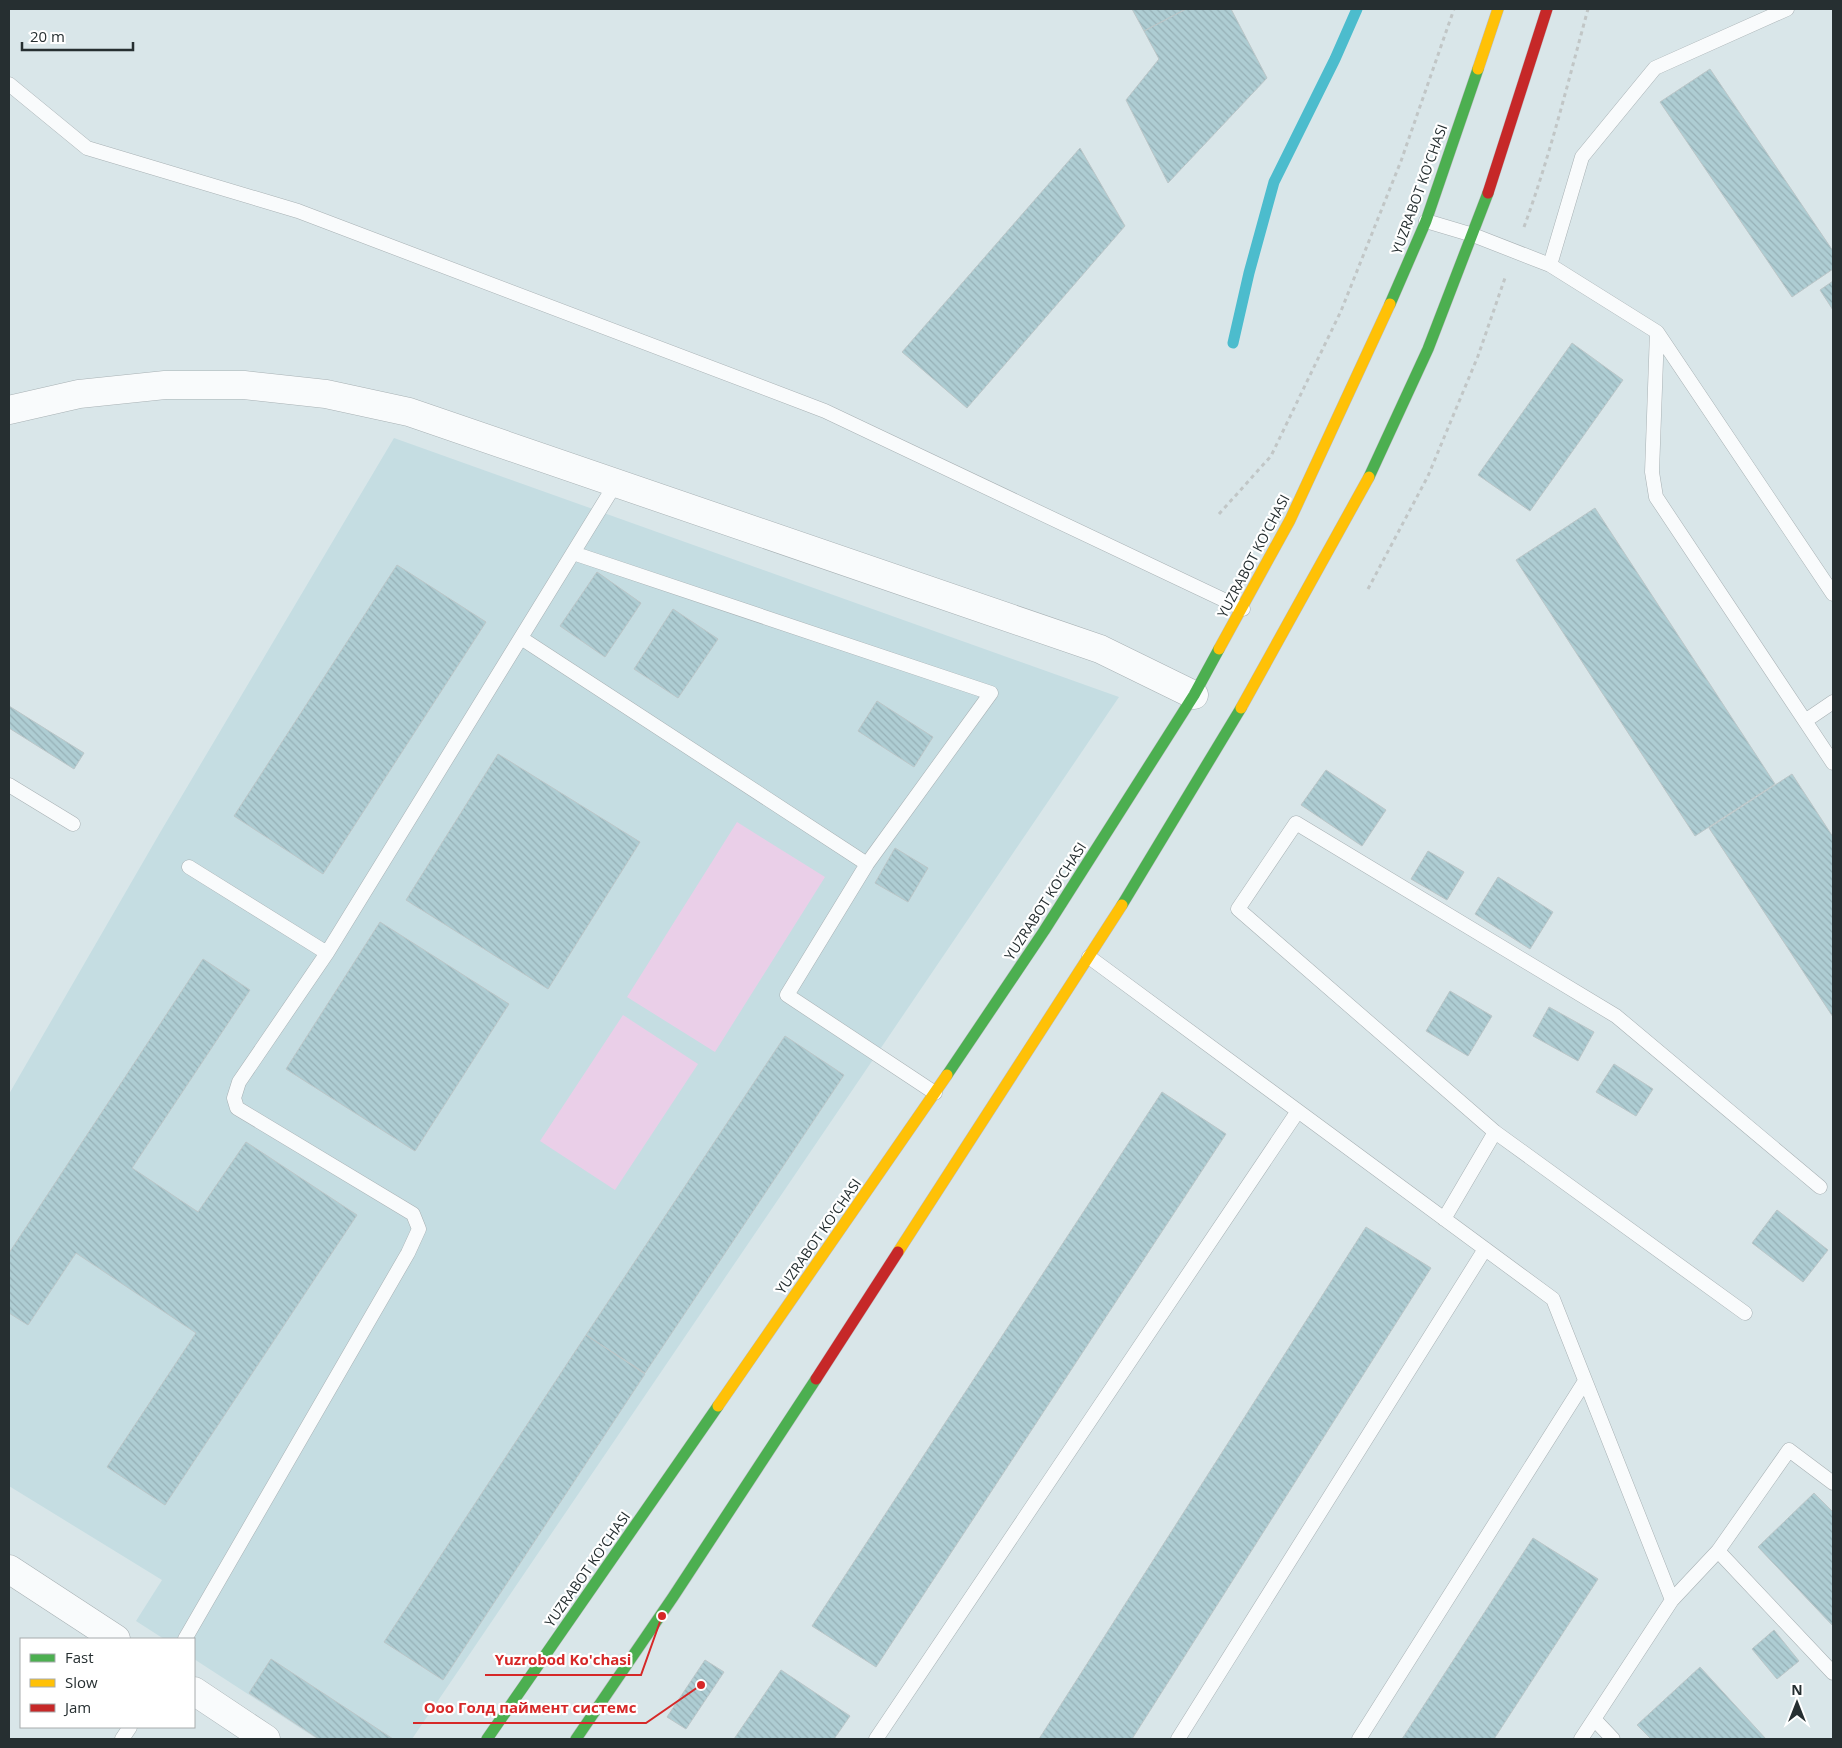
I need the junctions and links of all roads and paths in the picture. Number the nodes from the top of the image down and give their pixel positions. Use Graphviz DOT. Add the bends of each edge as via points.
graph roads {
  1 [pos="1454,9"];
  2 [pos="1498,9"];
  3 [pos="1547,9"];
  4 [pos="1588,9"];
  5 [pos="1787,9"];
  6 [pos="9,84"];
  7 [pos="1426,221"];
  8 [pos="1473,235"];
  9 [pos="1515,250"];
  10 [pos="1550,265"];
  11 [pos="1658,332"];
  12 [pos="9,410"];
  13 [pos="616,483"];
  14 [pos="1220,514"];
  15 [pos="573,553"];
  16 [pos="1368,590"];
  17 [pos="1833,594"];
  18 [pos="1243,608"];
  19 [pos="520,638"];
  20 [pos="1194,695"];
  21 [pos="1833,702"];
  22 [pos="1805,720"];
  23 [pos="1833,763"];
  24 [pos="9,785"];
  25 [pos="73,824"];
  26 [pos="867,864"];
  27 [pos="189,867"];
  28 [pos="327,953"];
  29 [pos="1089,957"];
  30 [pos="935,1093"];
  31 [pos="1298,1111"];
  32 [pos="1495,1132"];
  33 [pos="1820,1188"];
  34 [pos="1444,1220"];
  35 [pos="1485,1249"];
  36 [pos="1745,1313"];
  37 [pos="1585,1381"];
  38 [pos="1833,1483"];
  39 [pos="1718,1551"];
  40 [pos="9,1568"];
  41 [pos="1672,1600"];
  42 [pos="114,1638"];
  43 [pos="185,1638"];
  44 [pos="1833,1673"];
  45 [pos="195,1692"];
  46 [pos="1595,1720"];
  47 [pos="129,1728"];
  48 [pos="122,1739"];
  49 [pos="266,1739"];
  50 [pos="487,1739"];
  51 [pos="576,1739"];
  52 [pos="876,1739"];
  53 [pos="1178,1739"];
  54 [pos="1359,1739"];
  55 [pos="1581,1739"];
  56 [pos="1613,1739"];
  1 -- 14 [label="path" via="1401,161 1341,311 1271,456"];
  2 -- 7 [label="main road, YUZRABOT KO'CHASI"];
  3 -- 8 [label="main road"];
  4 -- 9 [label="path" via="1538,187"];
  5 -- 10 [label="lane" via="1655,68 1582,157"];
  6 -- 18 [label="lane" via="87,148 298,210 825,411"];
  7 -- 8 [label="lane"];
  7 -- 18 [label="main road, YUZRABOT KO'CHASI" via="1322,455"];
  8 -- 9 [label="lane"];
  8 -- 29 [label="main road" via="1399,415 1370,476 1236,720"];
  9 -- 10 [label="lane"];
  9 -- 16 [label="path" via="1478,356 1428,476"];
  10 -- 11 [label="lane"];
  11 -- 17 [label="lane"];
  11 -- 22 [label="lane" via="1652,472 1656,497"];
  12 -- 13 [label="street" via="79,394 164,385 244,385 317,393 409,412"];
  13 -- 15 [label="lane"];
  13 -- 20 [label="street" via="1100,648"];
  15 -- 19 [label="lane"];
  15 -- 26 [label="lane" via="991,694"];
  18 -- 20 [label="main road, YUZRABOT KO'CHASI"];
  19 -- 26 [label="lane"];
  19 -- 28 [label="lane"];
  20 -- 30 [label="main road, YUZRABOT KO'CHASI" via="1049,923"];
  21 -- 22 [label="lane"];
  22 -- 23 [label="lane"];
  24 -- 25 [label="lane"];
  26 -- 30 [label="lane" via="787,995"];
  27 -- 28 [label="lane"];
  28 -- 43 [label="lane" via="239,1082 235,1103 237,1108 413,1214 419,1229"];
  29 -- 31 [label="lane"];
  29 -- 51 [label="main road" via="662,1616"];
  30 -- 50 [label="main road, YUZRABOT KO'CHASI"];
  31 -- 34 [label="lane"];
  31 -- 52 [label="lane"];
  32 -- 33 [label="lane" via="1238,909 1296,823 1616,1016"];
  32 -- 34 [label="lane"];
  32 -- 36 [label="lane"];
  34 -- 35 [label="lane"];
  35 -- 37 [label="lane" via="1553,1300"];
  35 -- 53 [label="lane"];
  37 -- 41 [label="lane"];
  37 -- 54 [label="lane"];
  38 -- 39 [label="lane" via="1789,1450"];
  39 -- 41 [label="lane"];
  39 -- 44 [label="lane"];
  40 -- 42 [label="street"];
  41 -- 46 [label="lane"];
  45 -- 49 [label="street"];
  46 -- 55 [label="lane"];
  46 -- 56 [label="lane"];
  47 -- 48 [label="lane"];
}
